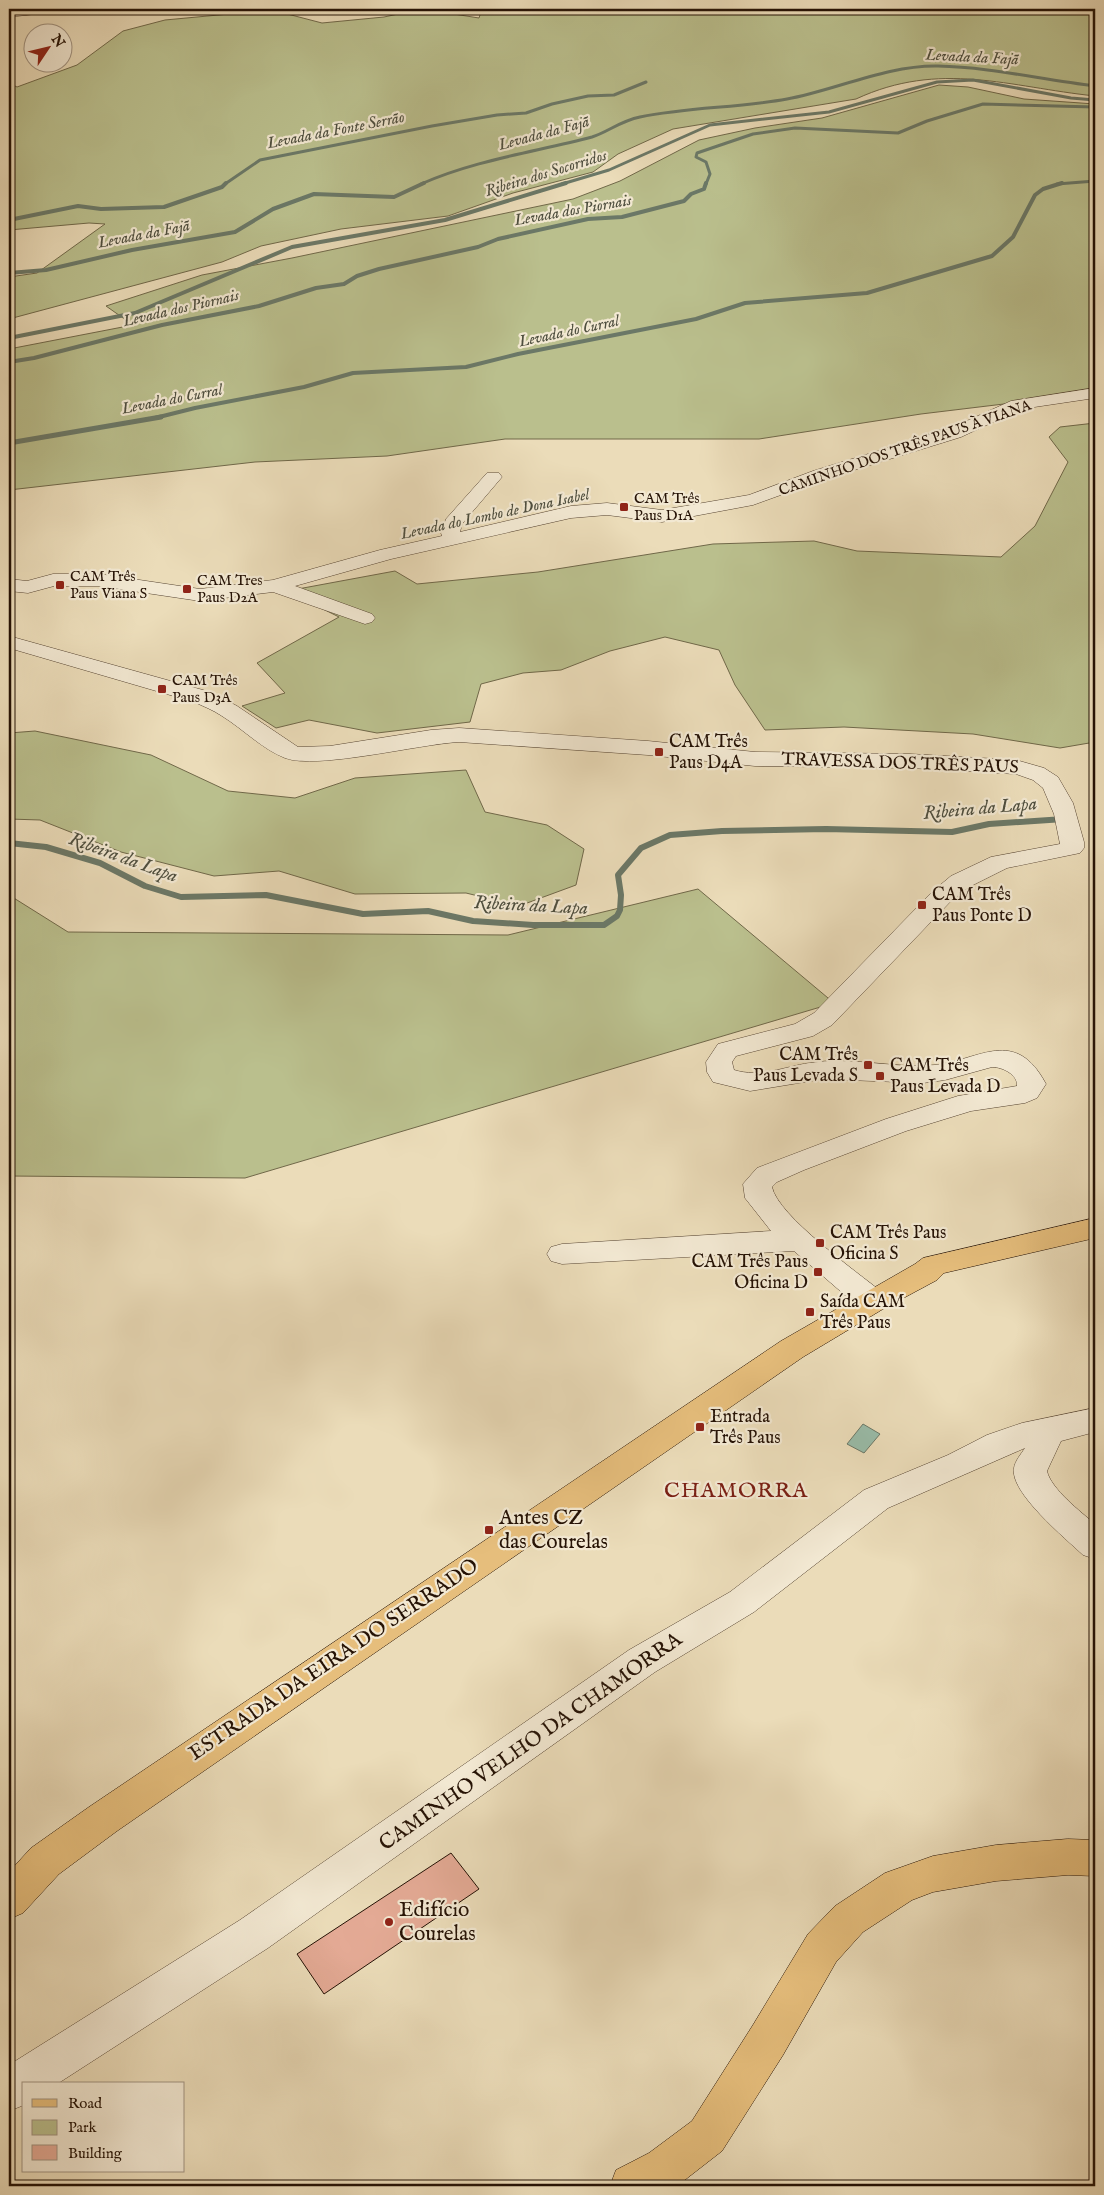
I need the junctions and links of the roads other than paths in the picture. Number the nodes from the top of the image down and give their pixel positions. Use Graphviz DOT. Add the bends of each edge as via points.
graph roads {
  1 [pos="53,9"];
  2 [pos="9,14"];
  3 [pos="1095,393"];
  4 [pos="494,477"];
  5 [pos="454,539"];
  6 [pos="9,585"];
  7 [pos="275,586"];
  8 [pos="28,587"];
  9 [pos="9,598"];
  10 [pos="365,618"];
  11 [pos="9,642"];
  12 [pos="1095,1228"];
  13 [pos="800,1240"];
  14 [pos="562,1254"];
  15 [pos="872,1301"];
  16 [pos="1095,1420"];
  17 [pos="1046,1432"];
  18 [pos="1095,1545"];
  19 [pos="1095,1858"];
  20 [pos="9,1900"];
  21 [pos="9,2090"];
  22 [pos="632,2186"];
  1 -- 2 [label="street"];
  3 -- 5 [label="street, CAMINHO DOS TRÊS PAUS À VIANA" via="1017,406 955,433 819,475 753,500 662,516 591,510"];
  4 -- 5 [label="street" via="454,523 450,532"];
  5 -- 7 [label="street, CAMINHO DOS TRÊS PAUS À VIANA" via="387,554"];
  6 -- 8 [label="street, CAMINHO DOS TRÊS PAUS À VIANA"];
  7 -- 8 [label="street, CAMINHO DOS TRÊS PAUS À VIANA" via="200,595 99,580 53,580"];
  7 -- 10 [label="street"];
  8 -- 9 [label="street" via="28,594"];
  11 -- 13 [label="street, TRAVESSA DOS TRÊS PAUS" via="202,696 295,754 323,754 459,735 648,748 755,760 910,761 1011,766 1026,768 1051,783 1066,819 1072,848 987,866 962,878 824,1019 804,1030 727,1050 719,1057 718,1065 723,1076 751,1084 822,1070 938,1072 1001,1059 1022,1069 1032,1084 1027,1092 1015,1097 953,1106 767,1175 757,1184 760,1198 778,1221"];
  12 -- 15 [label="main road, ESTRADA DA EIRA DO SERRADO" via="934,1265"];
  13 -- 14 [label="street"];
  13 -- 15 [label="street, TRAVESSA DOS TRÊS PAUS"];
  15 -- 20 [label="main road, ESTRADA DA EIRA DO SERRADO" via="792,1349 103,1818 45,1861"];
  16 -- 17 [label="street, CAMINHO VELHO DA CHAMORRA"];
  17 -- 18 [label="street" via="1041,1452 1029,1470 1030,1476 1035,1486"];
  17 -- 21 [label="street, CAMINHO VELHO DA CHAMORRA" via="999,1444 876,1499 742,1602 642,1661 254,1934"];
  19 -- 22 [label="main road" via="996,1863 933,1874 899,1886 850,1918 822,1948 707,2136 665,2169"];
}
